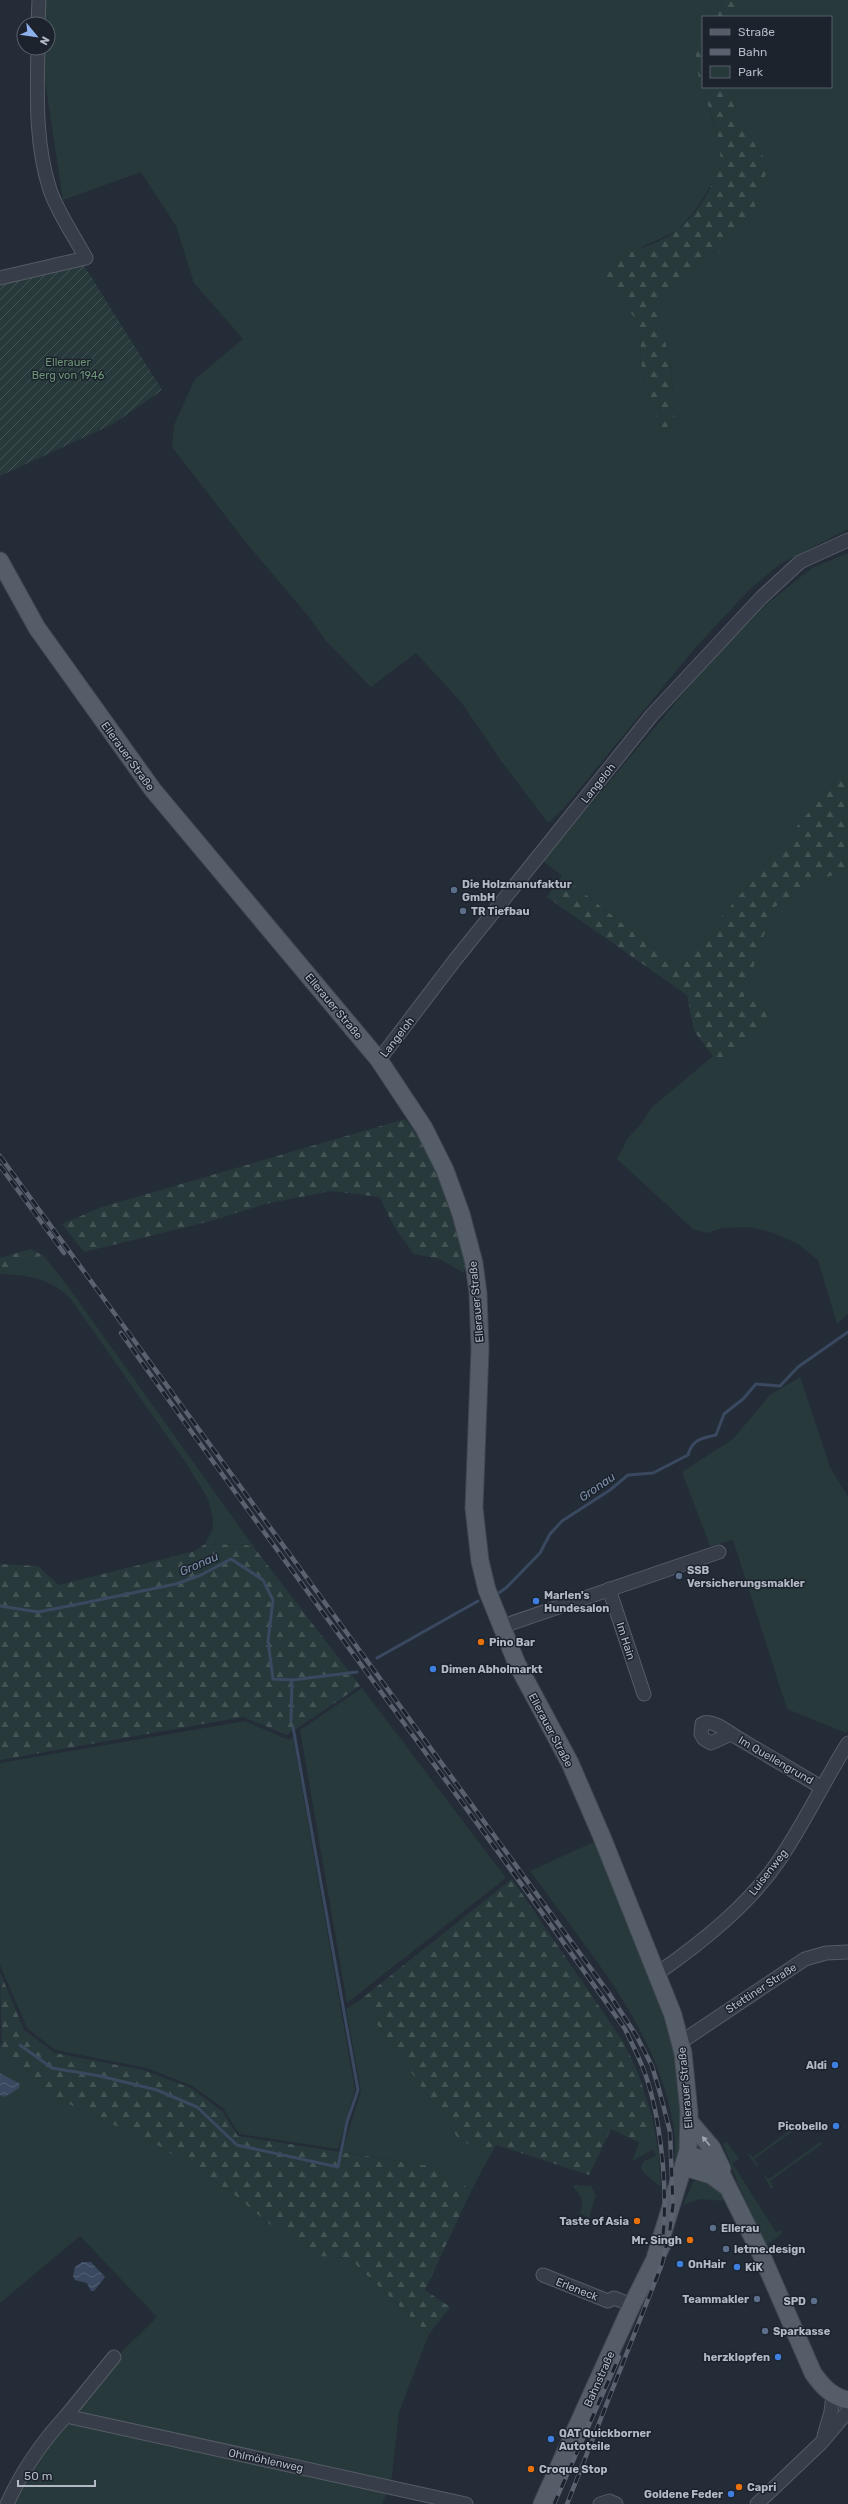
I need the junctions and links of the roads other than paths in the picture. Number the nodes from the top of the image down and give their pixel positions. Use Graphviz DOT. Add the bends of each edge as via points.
graph roads {
  1 [pos="38,0"];
  2 [pos="38,16"];
  3 [pos="38,56"];
  4 [pos="0,278"];
  5 [pos="848,540"];
  6 [pos="0,561"];
  7 [pos="379,1060"];
  8 [pos="719,1552"];
  9 [pos="609,1589"];
  10 [pos="500,1626"];
  11 [pos="644,1694"];
  12 [pos="731,1734"];
  13 [pos="848,1744"];
  14 [pos="821,1786"];
  15 [pos="848,1952"];
  16 [pos="658,1973"];
  17 [pos="681,2042"];
  18 [pos="689,2121"];
  19 [pos="688,2161"];
  20 [pos="729,2188"];
  21 [pos="543,2275"];
  22 [pos="632,2305"];
  23 [pos="114,2357"];
  24 [pos="840,2398"];
  25 [pos="848,2411"];
  26 [pos="66,2416"];
  27 [pos="822,2442"];
  28 [pos="7,2504"];
  29 [pos="466,2504"];
  30 [pos="542,2504"];
  31 [pos="600,2504"];
  32 [pos="616,2504"];
  33 [pos="757,2504"];
  1 -- 2 [label="street"];
  3 -- 4 [label="street" via="36,112 43,165 51,191 86,258"];
  5 -- 7 [label="street, Langeloh" via="800,562 761,598 667,698 455,960"];
  6 -- 7 [label="main road, Ellerauer Straße" via="37,628 152,790"];
  7 -- 10 [label="main road, Ellerauer Straße" via="424,1128 445,1170 462,1214 474,1263 480,1349 474,1508 480,1561"];
  8 -- 9 [label="street"];
  9 -- 10 [label="street"];
  9 -- 11 [label="street, Im Hain"];
  10 -- 16 [label="main road, Ellerauer Straße" via="534,1699 570,1763"];
  12 -- 14 [label="street, Im Quellengrund"];
  13 -- 14 [label="street, Luisenweg"];
  14 -- 16 [label="street, Luisenweg" via="794,1837 755,1891 688,1952"];
  15 -- 17 [label="street, Stettiner Straße" via="826,1953 805,1960"];
  16 -- 17 [label="main road, Ellerauer Straße"];
  17 -- 18 [label="main road, Ellerauer Straße"];
  18 -- 19 [label="main road, Ellerauer Straße"];
  20 -- 18 [label="main road, one-way" via="717,2155"];
  19 -- 20 [label="main road" via="702,2158 713,2163"];
  19 -- 22 [label="main road, Bahnstraße" via="656,2255"];
  20 -- 24 [label="main road" via="813,2373 821,2384"];
  21 -- 22 [label="street, Erleneck" via="608,2301 614,2298"];
  22 -- 30 [label="main road, Bahnstraße"];
  23 -- 26 [label="street"];
  24 -- 27 [label="street" via="831,2412"];
  25 -- 27 [label="street"];
  26 -- 28 [label="street" via="46,2438 19,2476"];
  26 -- 29 [label="street, Ohlmöhlenweg"];
  27 -- 33 [label="street"];
  31 -- 32 [label="street"];
}
